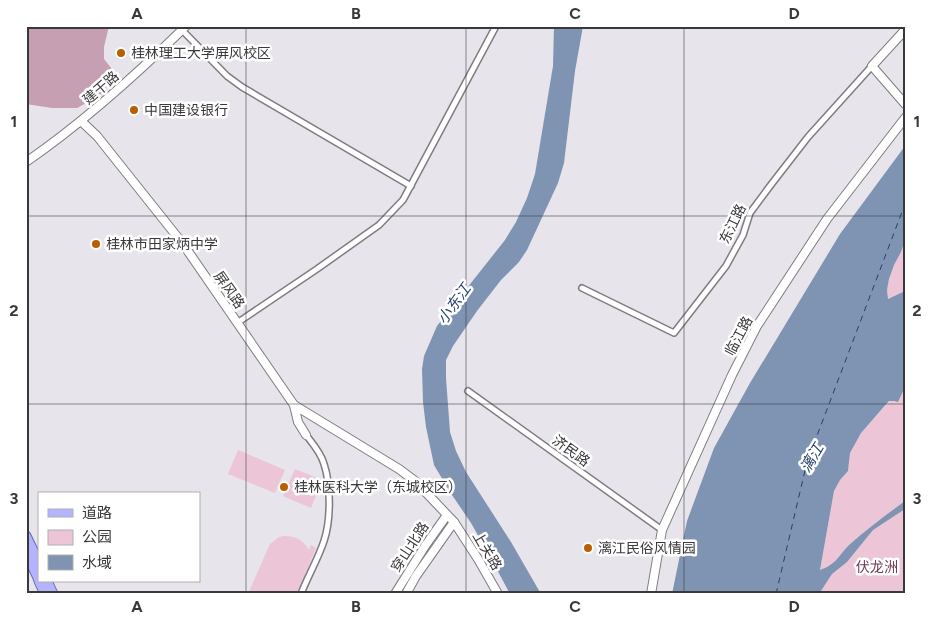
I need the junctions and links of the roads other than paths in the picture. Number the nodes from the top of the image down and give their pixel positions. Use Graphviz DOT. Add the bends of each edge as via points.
graph roads {
  1 [pos="496,26"];
  2 [pos="184,28"];
  3 [pos="905,30"];
  4 [pos="872,66"];
  5 [pos="905,104"];
  6 [pos="905,118"];
  7 [pos="81,121"];
  8 [pos="26,162"];
  9 [pos="411,186"];
  10 [pos="582,288"];
  11 [pos="237,323"];
  12 [pos="468,391"];
  13 [pos="294,405"];
  14 [pos="306,434"];
  15 [pos="447,514"];
  16 [pos="454,522"];
  17 [pos="662,530"];
  18 [pos="26,536"];
  19 [pos="26,552"];
  20 [pos="38,561"];
  21 [pos="38,578"];
  22 [pos="40,582"];
  23 [pos="47,582"];
  24 [pos="45,594"];
  25 [pos="52,594"];
  26 [pos="301,594"];
  27 [pos="395,594"];
  28 [pos="406,594"];
  29 [pos="498,594"];
  30 [pos="651,594"];
  1 -- 9 [label="street"];
  2 -- 7 [label="street, 建干路"];
  2 -- 9 [label="street" via="227,76 242,87"];
  3 -- 4 [label="street, 东江路"];
  4 -- 5 [label="street"];
  4 -- 10 [label="street, 东江路" via="808,137 770,186 750,213 743,235 726,266 674,332"];
  6 -- 17 [label="street, 临江路" via="826,219 758,326 732,375"];
  7 -- 8 [label="street, 建干路"];
  7 -- 11 [label="street, 屏风路" via="97,136 183,244"];
  9 -- 11 [label="street" via="403,200 379,225"];
  11 -- 13 [label="street, 屏风路"];
  12 -- 17 [label="street, 济民路"];
  13 -- 14 [label="street, 屏风路" via="298,422"];
  13 -- 15 [label="street, 上关路" via="416,481"];
  14 -- 26 [label="street" via="324,463 328,512 324,540"];
  15 -- 16 [label="street, 上关路"];
  15 -- 27 [label="street, 穿山北路"];
  16 -- 28 [label="street, 穿山北路"];
  16 -- 29 [label="street, 上关路"];
  17 -- 30 [label="street, 临江路"];
  18 -- 20 [label="main road"];
  19 -- 21 [label="main road"];
  22 -- 24 [label="main road"];
  23 -- 25 [label="main road"];
}
